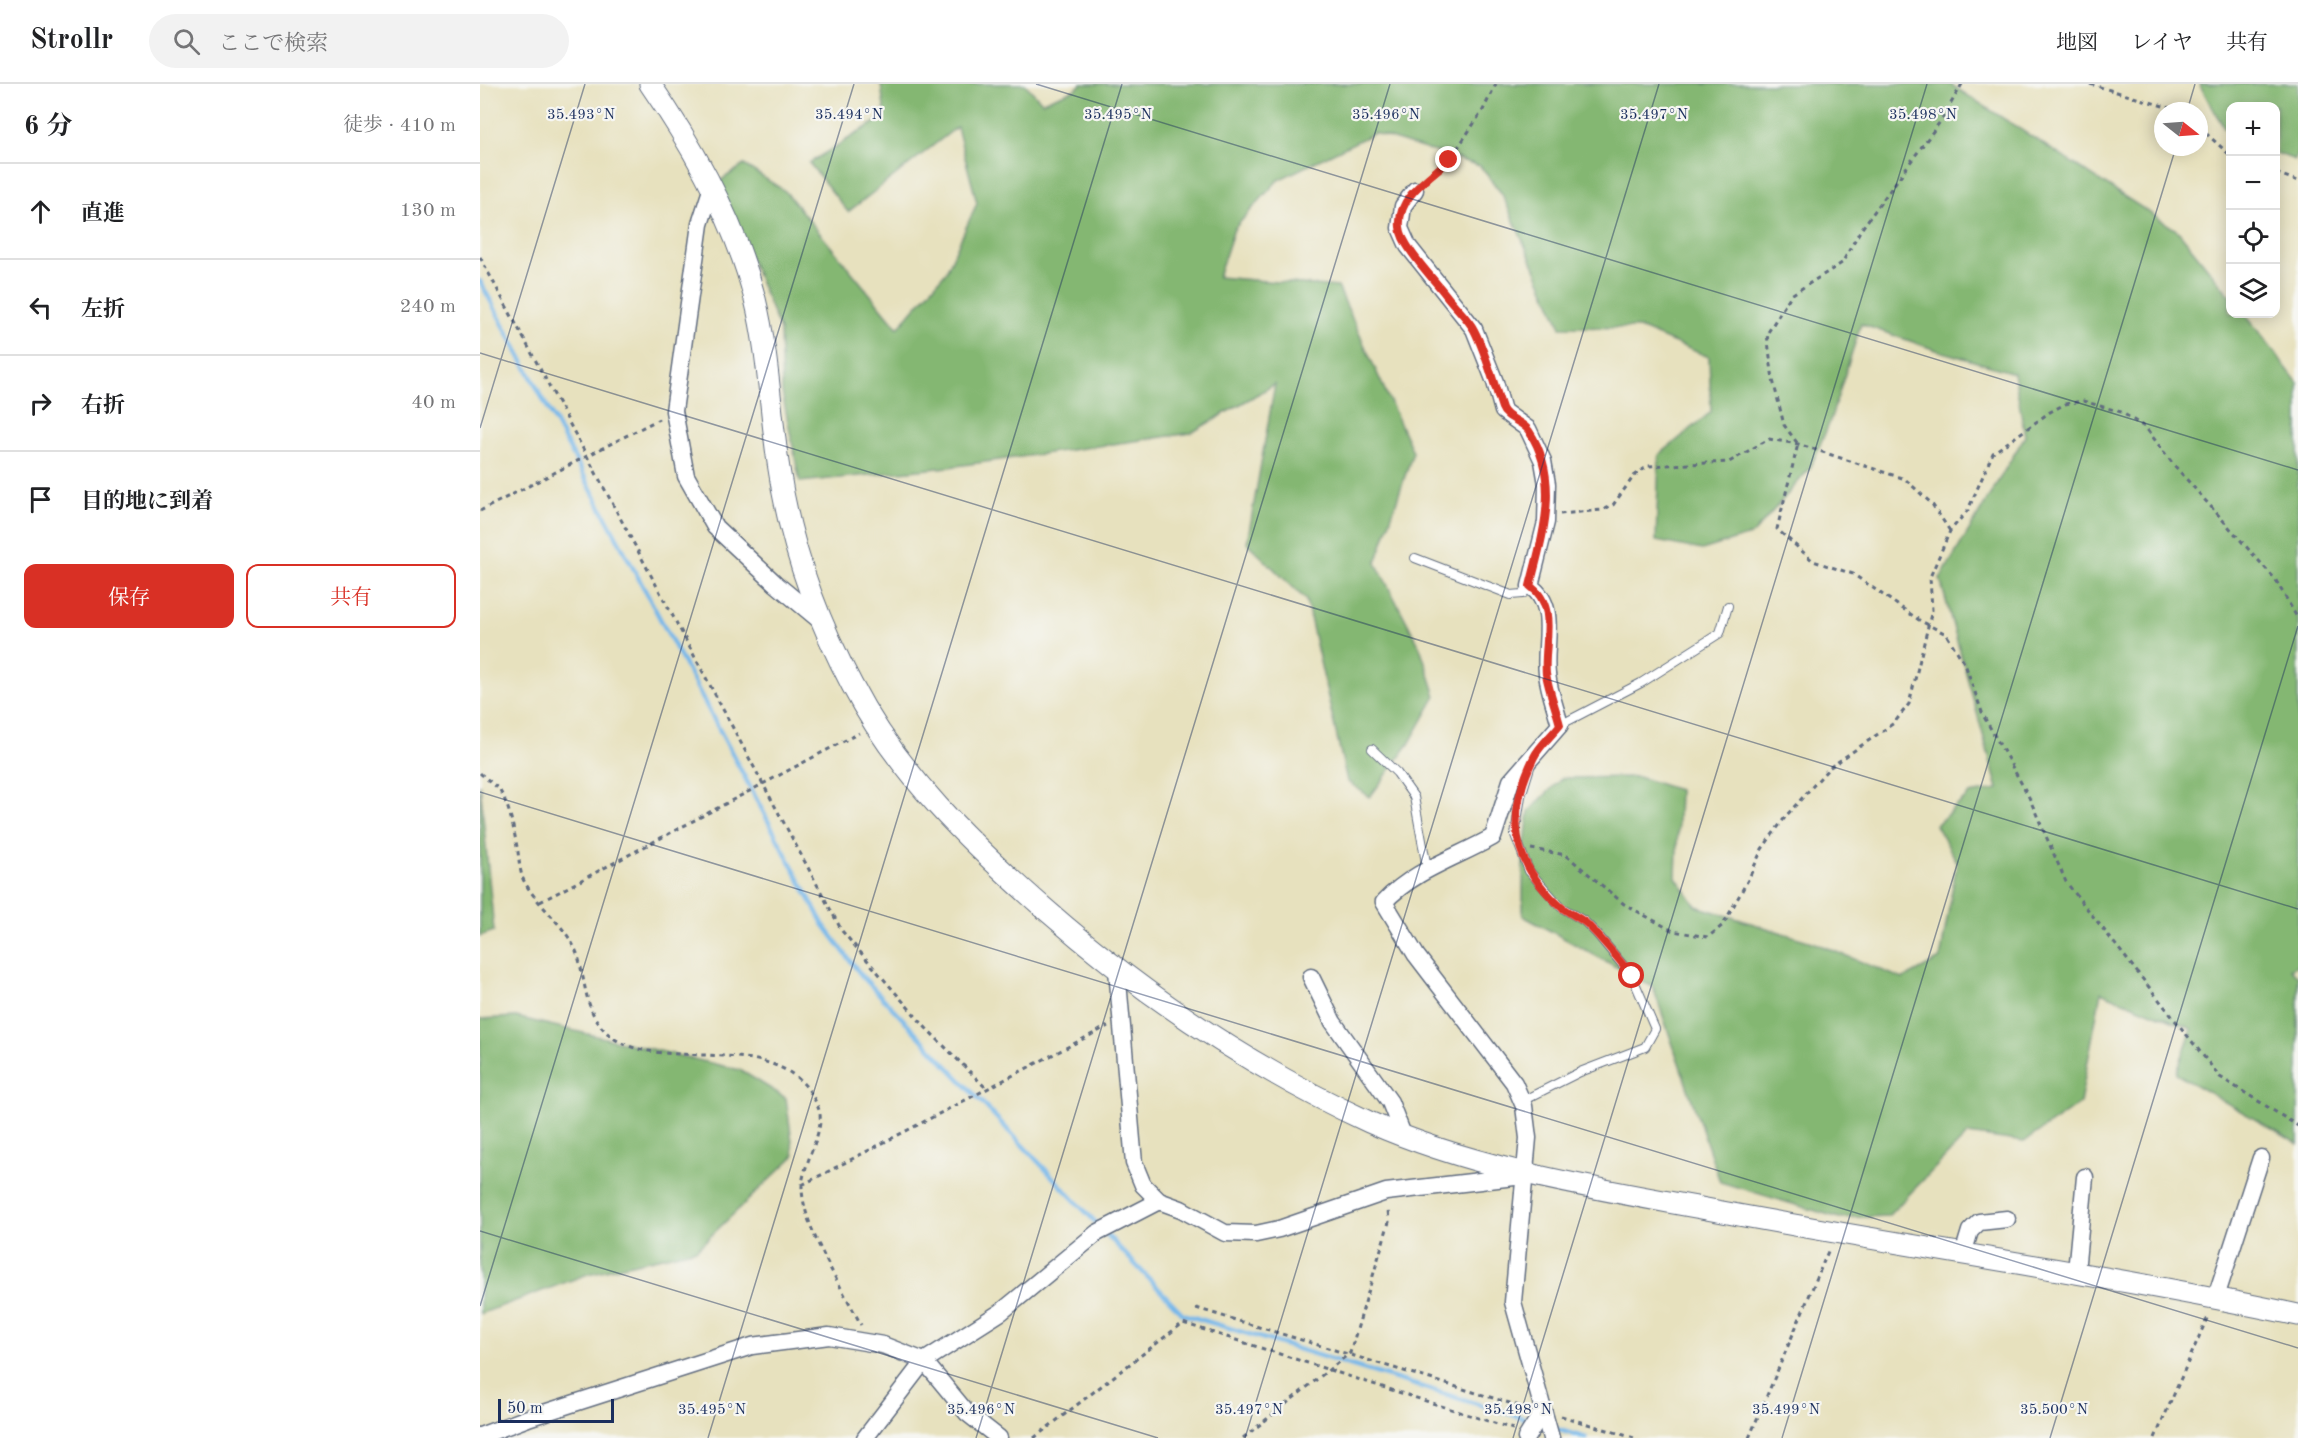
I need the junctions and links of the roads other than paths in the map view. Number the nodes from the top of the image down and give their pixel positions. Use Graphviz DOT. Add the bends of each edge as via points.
graph roads {
  1 [pos="650,84"];
  2 [pos="711,190"];
  3 [pos="1415,190"];
  4 [pos="1415,558"];
  5 [pos="1530,586"];
  6 [pos="1728,606"];
  7 [pos="826,625"];
  8 [pos="1560,725"];
  9 [pos="1372,749"];
  10 [pos="1534,755"];
  11 [pos="1427,868"];
  12 [pos="1117,970"];
  13 [pos="1311,977"];
  14 [pos="1522,1101"];
  15 [pos="1403,1135"];
  16 [pos="2261,1158"];
  17 [pos="1527,1176"];
  18 [pos="2085,1177"];
  19 [pos="1159,1201"];
  20 [pos="2007,1218"];
  21 [pos="1963,1254"];
  22 [pos="2076,1272"];
  23 [pos="2216,1298"];
  24 [pos="2298,1315"];
  25 [pos="924,1361"];
  26 [pos="1543,1411"];
  27 [pos="480,1436"];
  28 [pos="1526,1436"];
  29 [pos="866,1438"];
  30 [pos="996,1438"];
  31 [pos="1551,1438"];
  1 -- 2 [label="street" via="671,114"];
  2 -- 7 [label="street" via="754,295 790,533"];
  2 -- 7 [label="street" via="700,224 674,411 686,476 715,527"];
  3 -- 5 [label="street" via="1403,206 1400,228 1408,246 1474,329 1503,411 1528,429 1543,461 1547,516"];
  4 -- 5 [label="lane" via="1511,595 1523,594"];
  5 -- 8 [label="street" via="1540,592 1549,614 1546,675"];
  6 -- 8 [label="lane" via="1720,633 1641,682"];
  7 -- 12 [label="street" via="852,685 901,762 990,861"];
  8 -- 10 [label="street"];
  9 -- 11 [label="lane" via="1397,773 1414,797"];
  10 -- 11 [label="street" via="1511,781 1493,837"];
  10 -- 14 [label="lane" via="1521,796 1515,835 1528,871 1561,907 1584,921 1632,976 1655,1029 1645,1047 1580,1072"];
  11 -- 14 [label="street" via="1384,902 1416,956 1514,1083"];
  12 -- 15 [label="street" via="1235,1051 1372,1123"];
  12 -- 19 [label="street" via="1134,1163 1143,1185"];
  13 -- 15 [label="street" via="1334,1022 1390,1102"];
  14 -- 17 [label="street" via="1528,1138"];
  15 -- 17 [label="street"];
  16 -- 23 [label="street"];
  17 -- 19 [label="street" via="1386,1192 1256,1234 1225,1233"];
  17 -- 21 [label="street"];
  17 -- 26 [label="street" via="1513,1302"];
  18 -- 22 [label="street"];
  19 -- 25 [label="street" via="1097,1233 1000,1312"];
  20 -- 21 [label="street" via="1979,1222 1970,1231"];
  21 -- 22 [label="street"];
  22 -- 23 [label="street"];
  23 -- 24 [label="street"];
  25 -- 27 [label="street" via="883,1345 829,1336 752,1346"];
  25 -- 29 [label="street"];
  25 -- 30 [label="street" via="967,1413"];
  26 -- 28 [label="street"];
  26 -- 31 [label="street"];
}
